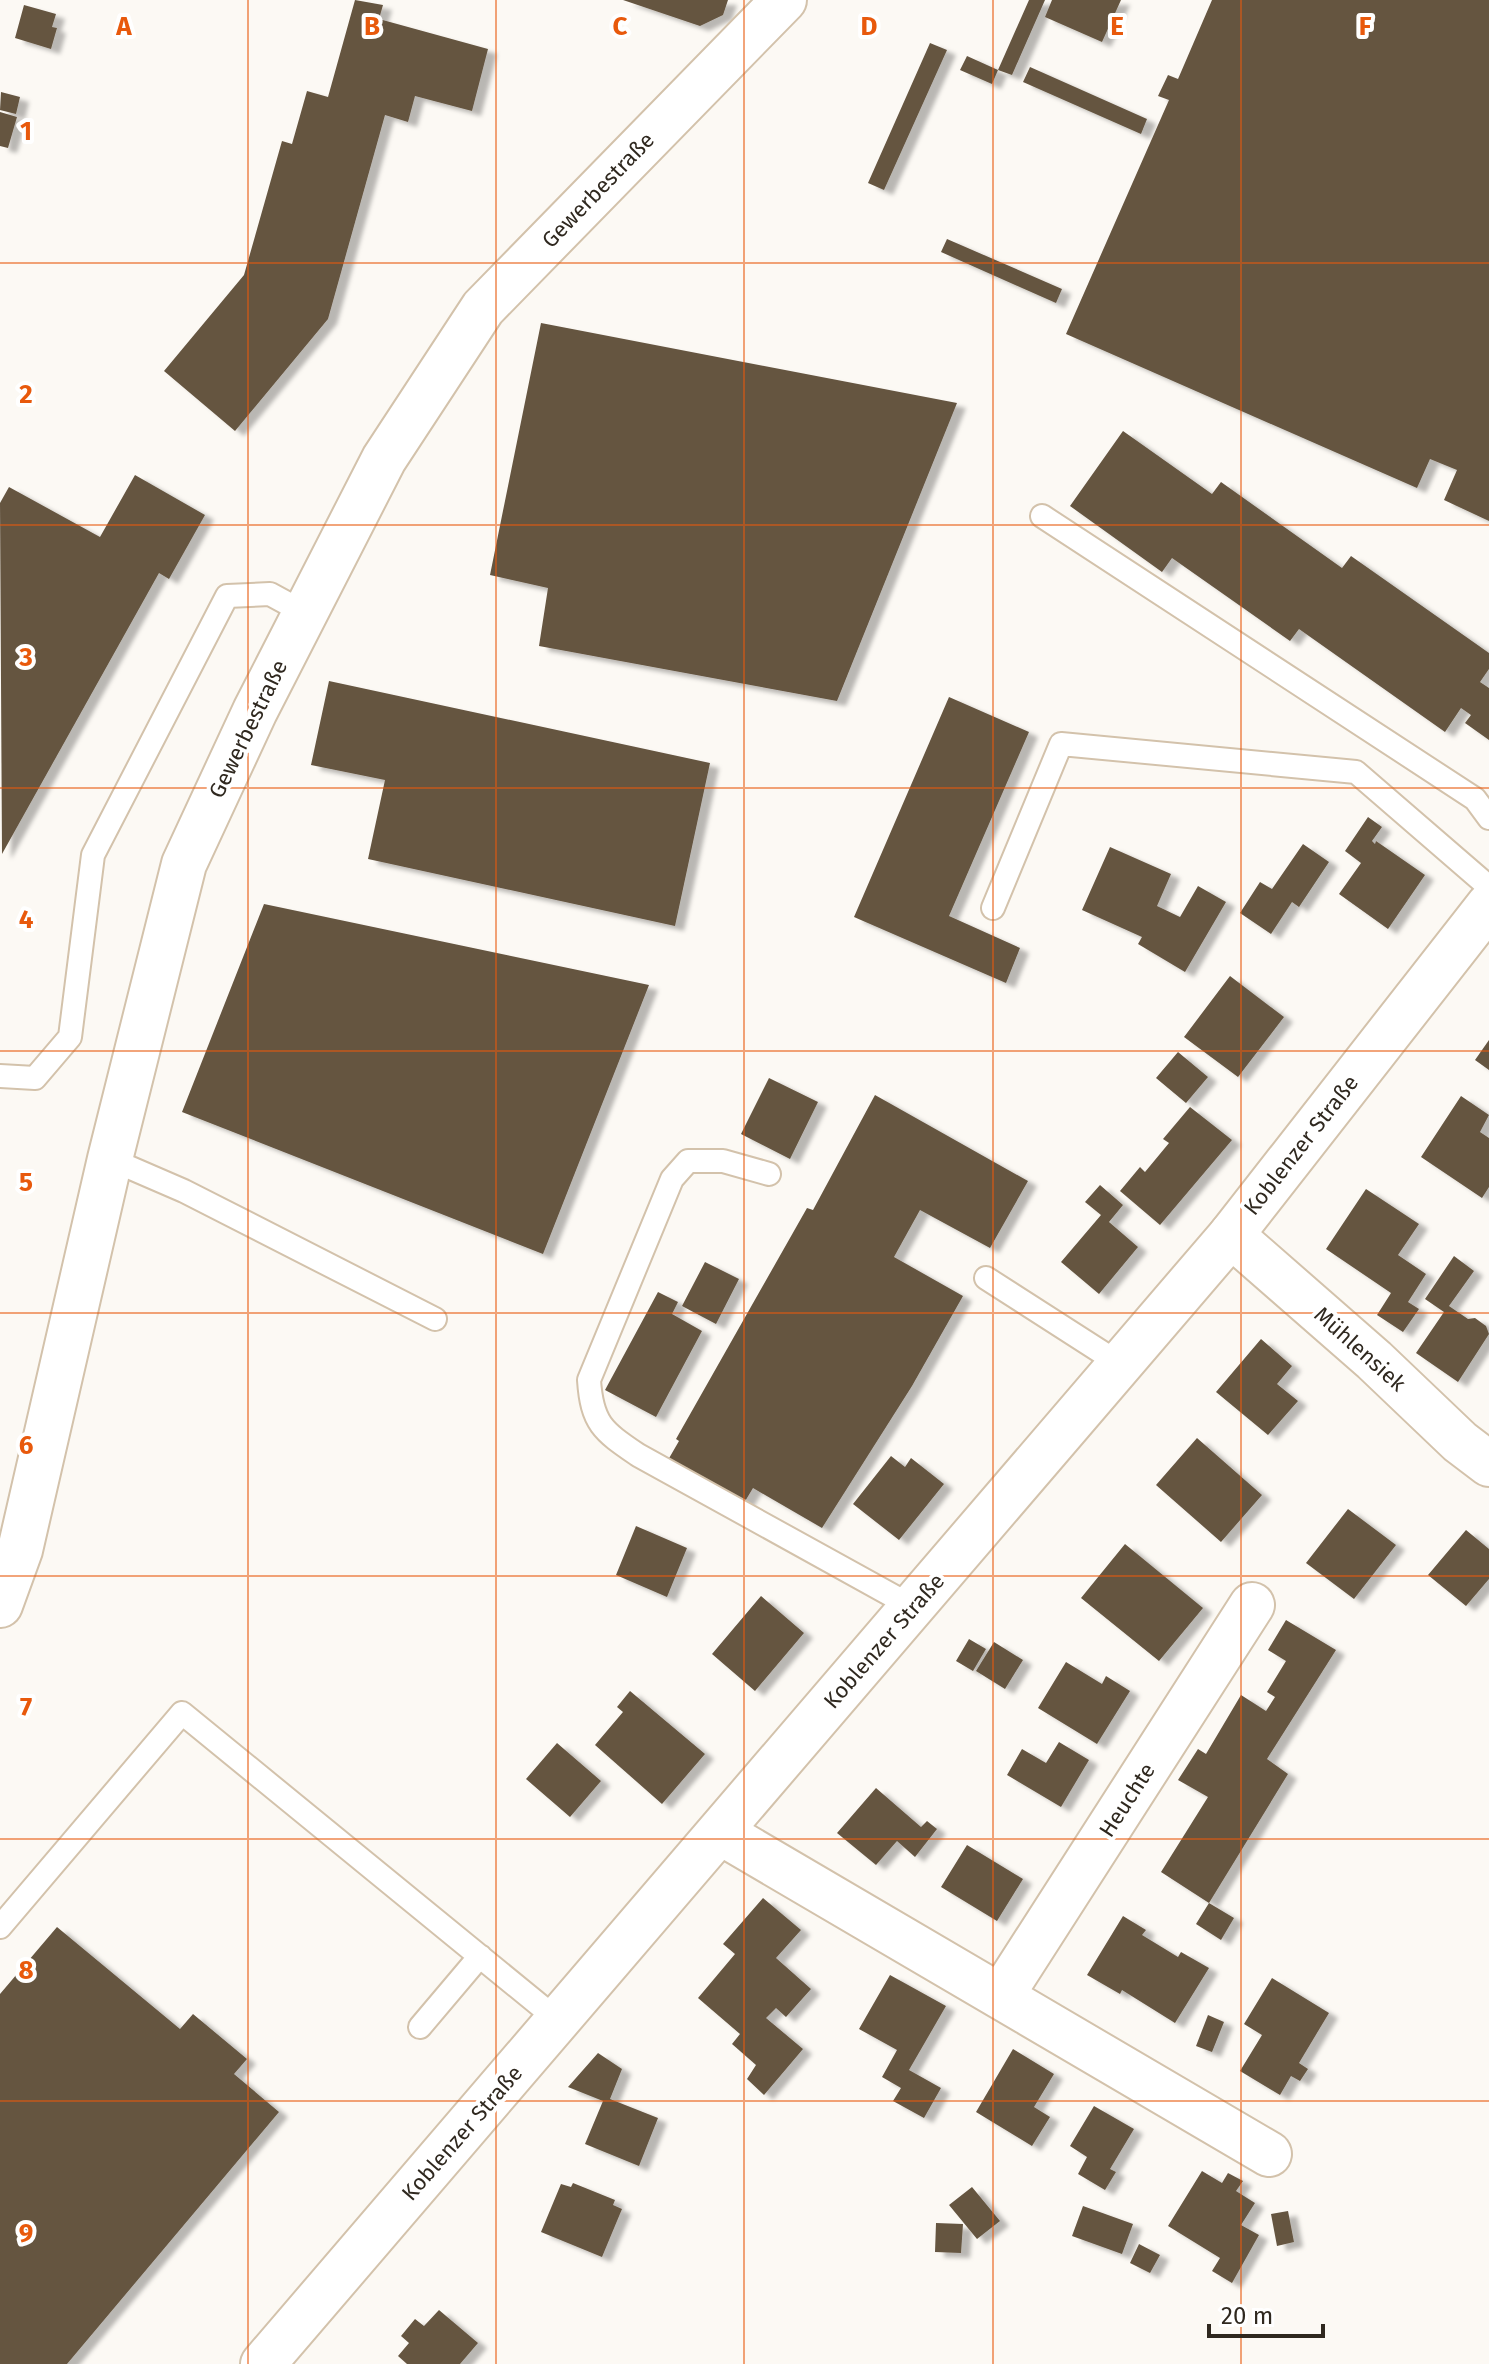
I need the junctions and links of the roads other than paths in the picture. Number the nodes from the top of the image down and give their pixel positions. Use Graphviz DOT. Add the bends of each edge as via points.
graph roads {
  1 [pos="784,0"];
  2 [pos="1042,516"];
  3 [pos="305,613"];
  4 [pos="1489,818"];
  5 [pos="1489,887"];
  6 [pos="1489,905"];
  7 [pos="993,908"];
  8 [pos="0,1076"];
  9 [pos="110,1159"];
  10 [pos="769,1174"];
  11 [pos="1231,1235"];
  12 [pos="986,1278"];
  13 [pos="435,1319"];
  14 [pos="1120,1364"];
  15 [pos="1489,1464"];
  16 [pos="10,1542"];
  17 [pos="0,1605"];
  18 [pos="1252,1605"];
  19 [pos="913,1607"];
  20 [pos="720,1832"];
  21 [pos="0,1927"];
  22 [pos="480,1956"];
  23 [pos="1001,1996"];
  24 [pos="559,2021"];
  25 [pos="420,2027"];
  26 [pos="1269,2154"];
  27 [pos="263,2364"];
  1 -- 3 [label="street, Gewerbestraße" via="483,308 384,459"];
  2 -- 4 [label="lane" via="1475,799"];
  3 -- 8 [label="lane" via="270,594 227,596 93,855 70,1037 35,1078"];
  3 -- 9 [label="street, Gewerbestraße" via="184,864"];
  5 -- 7 [label="lane" via="1356,772 1061,744"];
  6 -- 11 [label="street, Koblenzer Straße"];
  9 -- 13 [label="lane"];
  9 -- 16 [label="street, Gewerbestraße"];
  10 -- 19 [label="lane" via="723,1161 688,1161 672,1179 589,1380 591,1410 605,1432 638,1455"];
  11 -- 14 [label="street, Koblenzer Straße"];
  11 -- 15 [label="street, Mühlensiek"];
  12 -- 14 [label="lane"];
  14 -- 19 [label="street, Koblenzer Straße"];
  16 -- 17 [label="street, Gewerbestraße"];
  18 -- 23 [label="street, Heuchte"];
  19 -- 20 [label="street, Koblenzer Straße"];
  20 -- 23 [label="street"];
  20 -- 24 [label="street, Koblenzer Straße"];
  21 -- 22 [label="lane" via="182,1713"];
  22 -- 24 [label="lane"];
  22 -- 25 [label="lane"];
  23 -- 26 [label="street"];
  24 -- 27 [label="street, Koblenzer Straße"];
}
